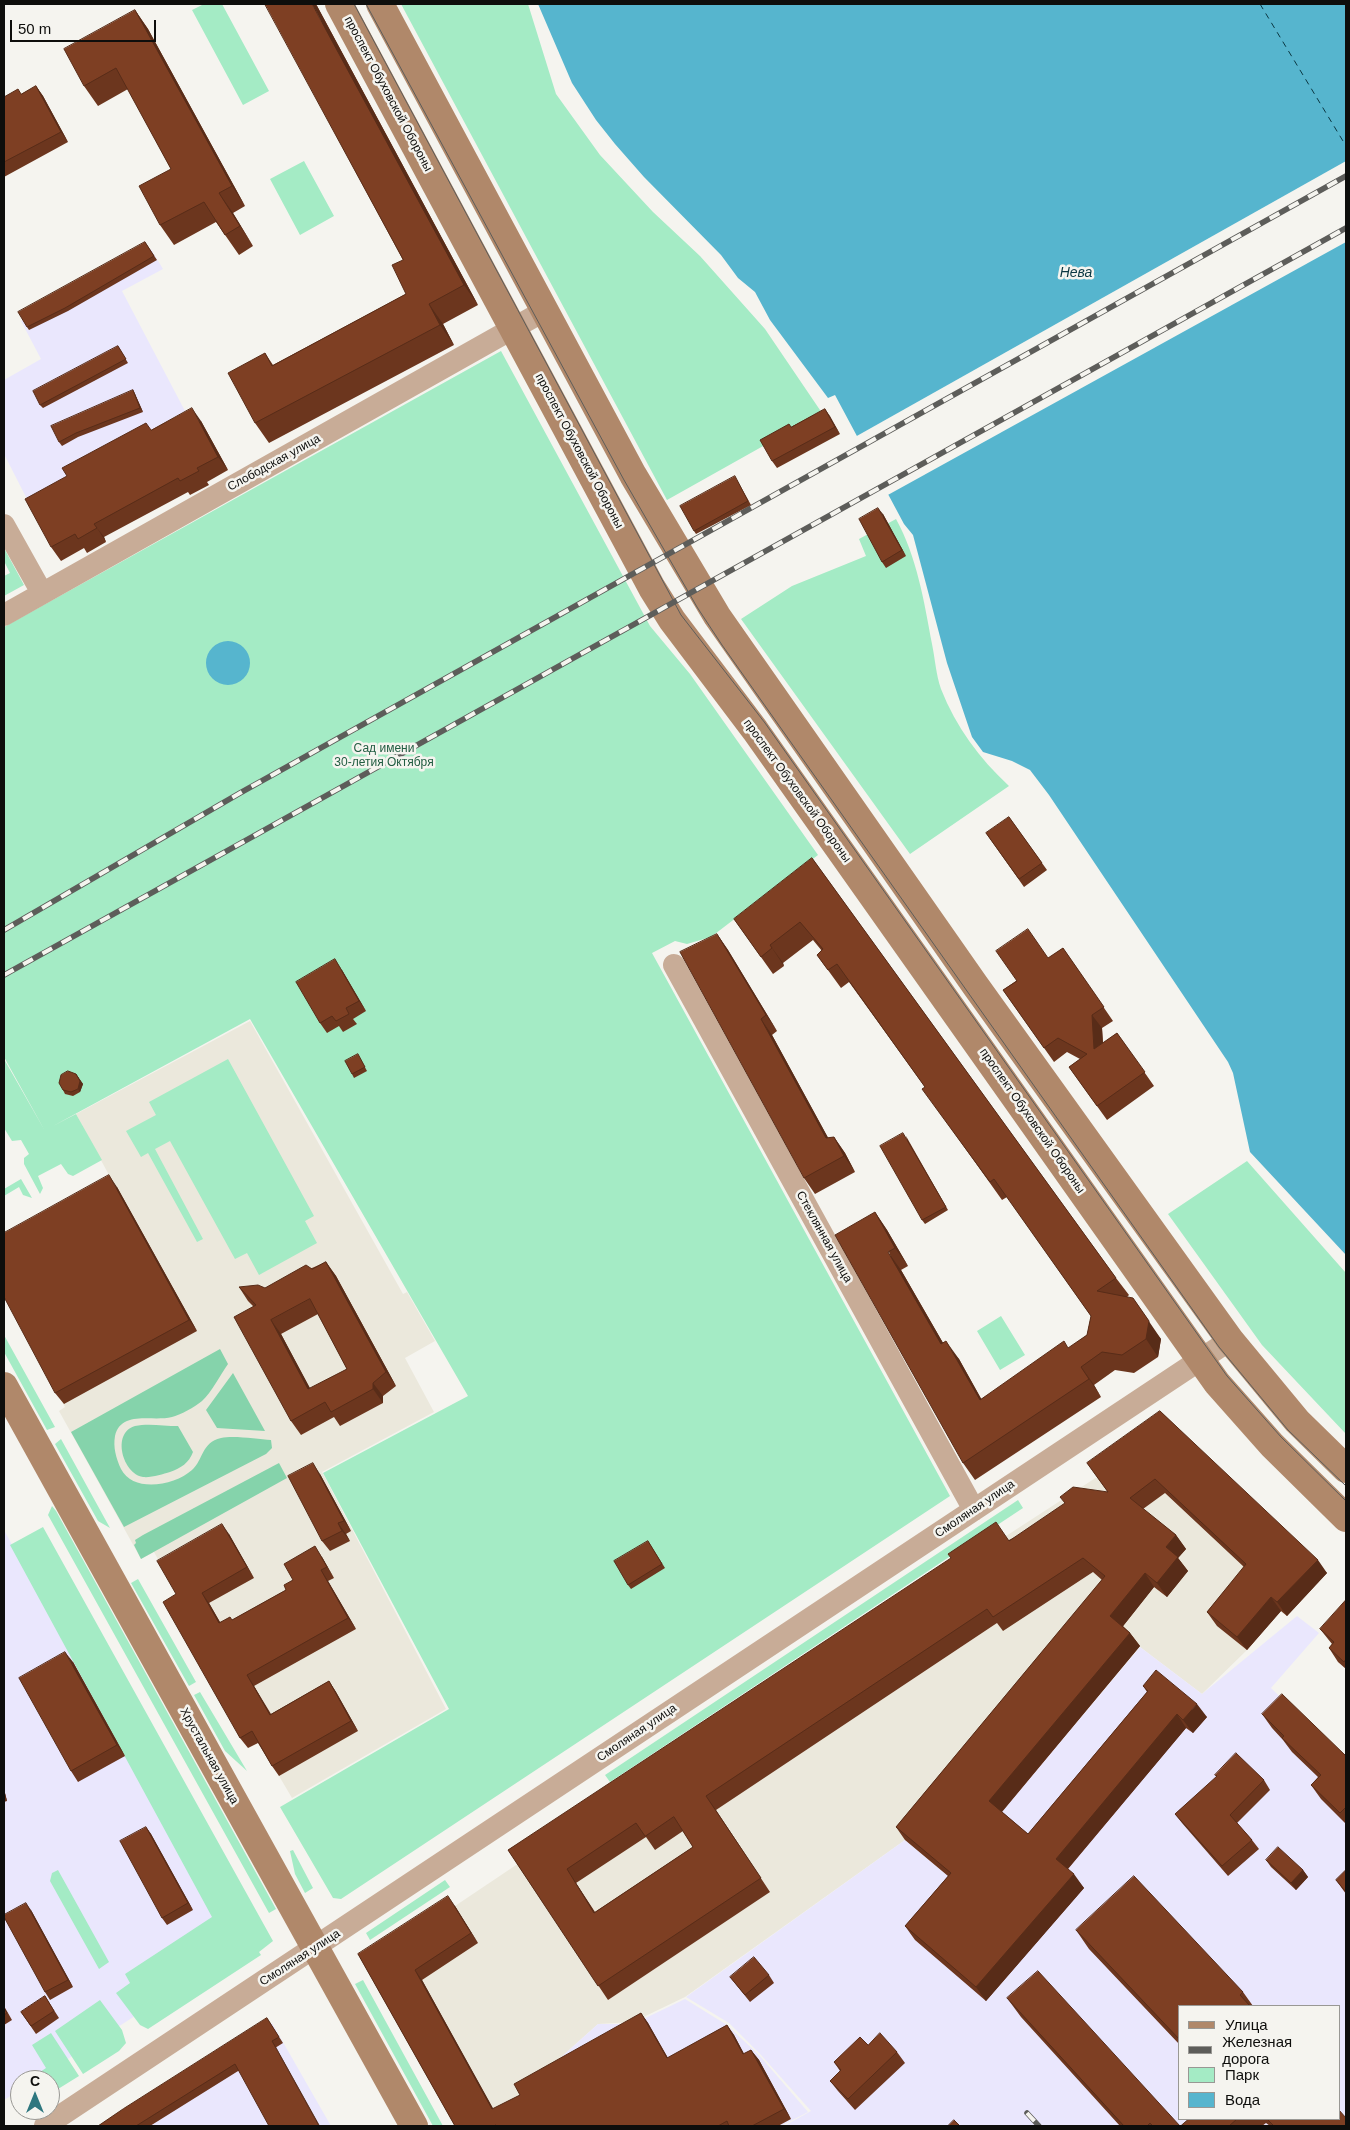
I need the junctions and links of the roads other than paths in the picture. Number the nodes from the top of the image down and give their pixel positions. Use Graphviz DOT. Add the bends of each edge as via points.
graph roads {
  1 [pos="339,4"];
  2 [pos="380,4"];
  3 [pos="544,311"];
  4 [pos="514,328"];
  5 [pos="4,525"];
  6 [pos="42,593"];
  7 [pos="4,615"];
  8 [pos="674,965"];
  9 [pos="1230,1340"];
  10 [pos="1200,1360"];
  11 [pos="4,1386"];
  12 [pos="1346,1469"];
  13 [pos="974,1510"];
  14 [pos="1346,1518"];
  15 [pos="316,1947"];
  16 [pos="45,2126"];
  17 [pos="414,2126"];
  1 -- 4 [label="main road, проспект Обуховской Обороны"];
  2 -- 3 [label="main road"];
  3 -- 4 [label="street, Слободская улица"];
  3 -- 9 [label="main road" via="657,517 717,616 975,985"];
  4 -- 6 [label="street, Слободская улица"];
  4 -- 10 [label="main road, проспект Обуховской Обороны" via="672,620 755,730"];
  5 -- 6 [label="street"];
  6 -- 7 [label="street, Слободская улица"];
  8 -- 13 [label="street, Стеклянная улица"];
  9 -- 10 [label="street, Смоляная улица"];
  9 -- 12 [label="main road" via="1298,1421"];
  10 -- 13 [label="street, Смоляная улица"];
  10 -- 14 [label="main road, проспект Обуховской Обороны" via="1272,1445"];
  11 -- 15 [label="main road, Хрустальная улица"];
  13 -- 15 [label="street, Смоляная улица"];
  15 -- 16 [label="street, Смоляная улица"];
  15 -- 17 [label="main road, Хрустальная улица"];
}
